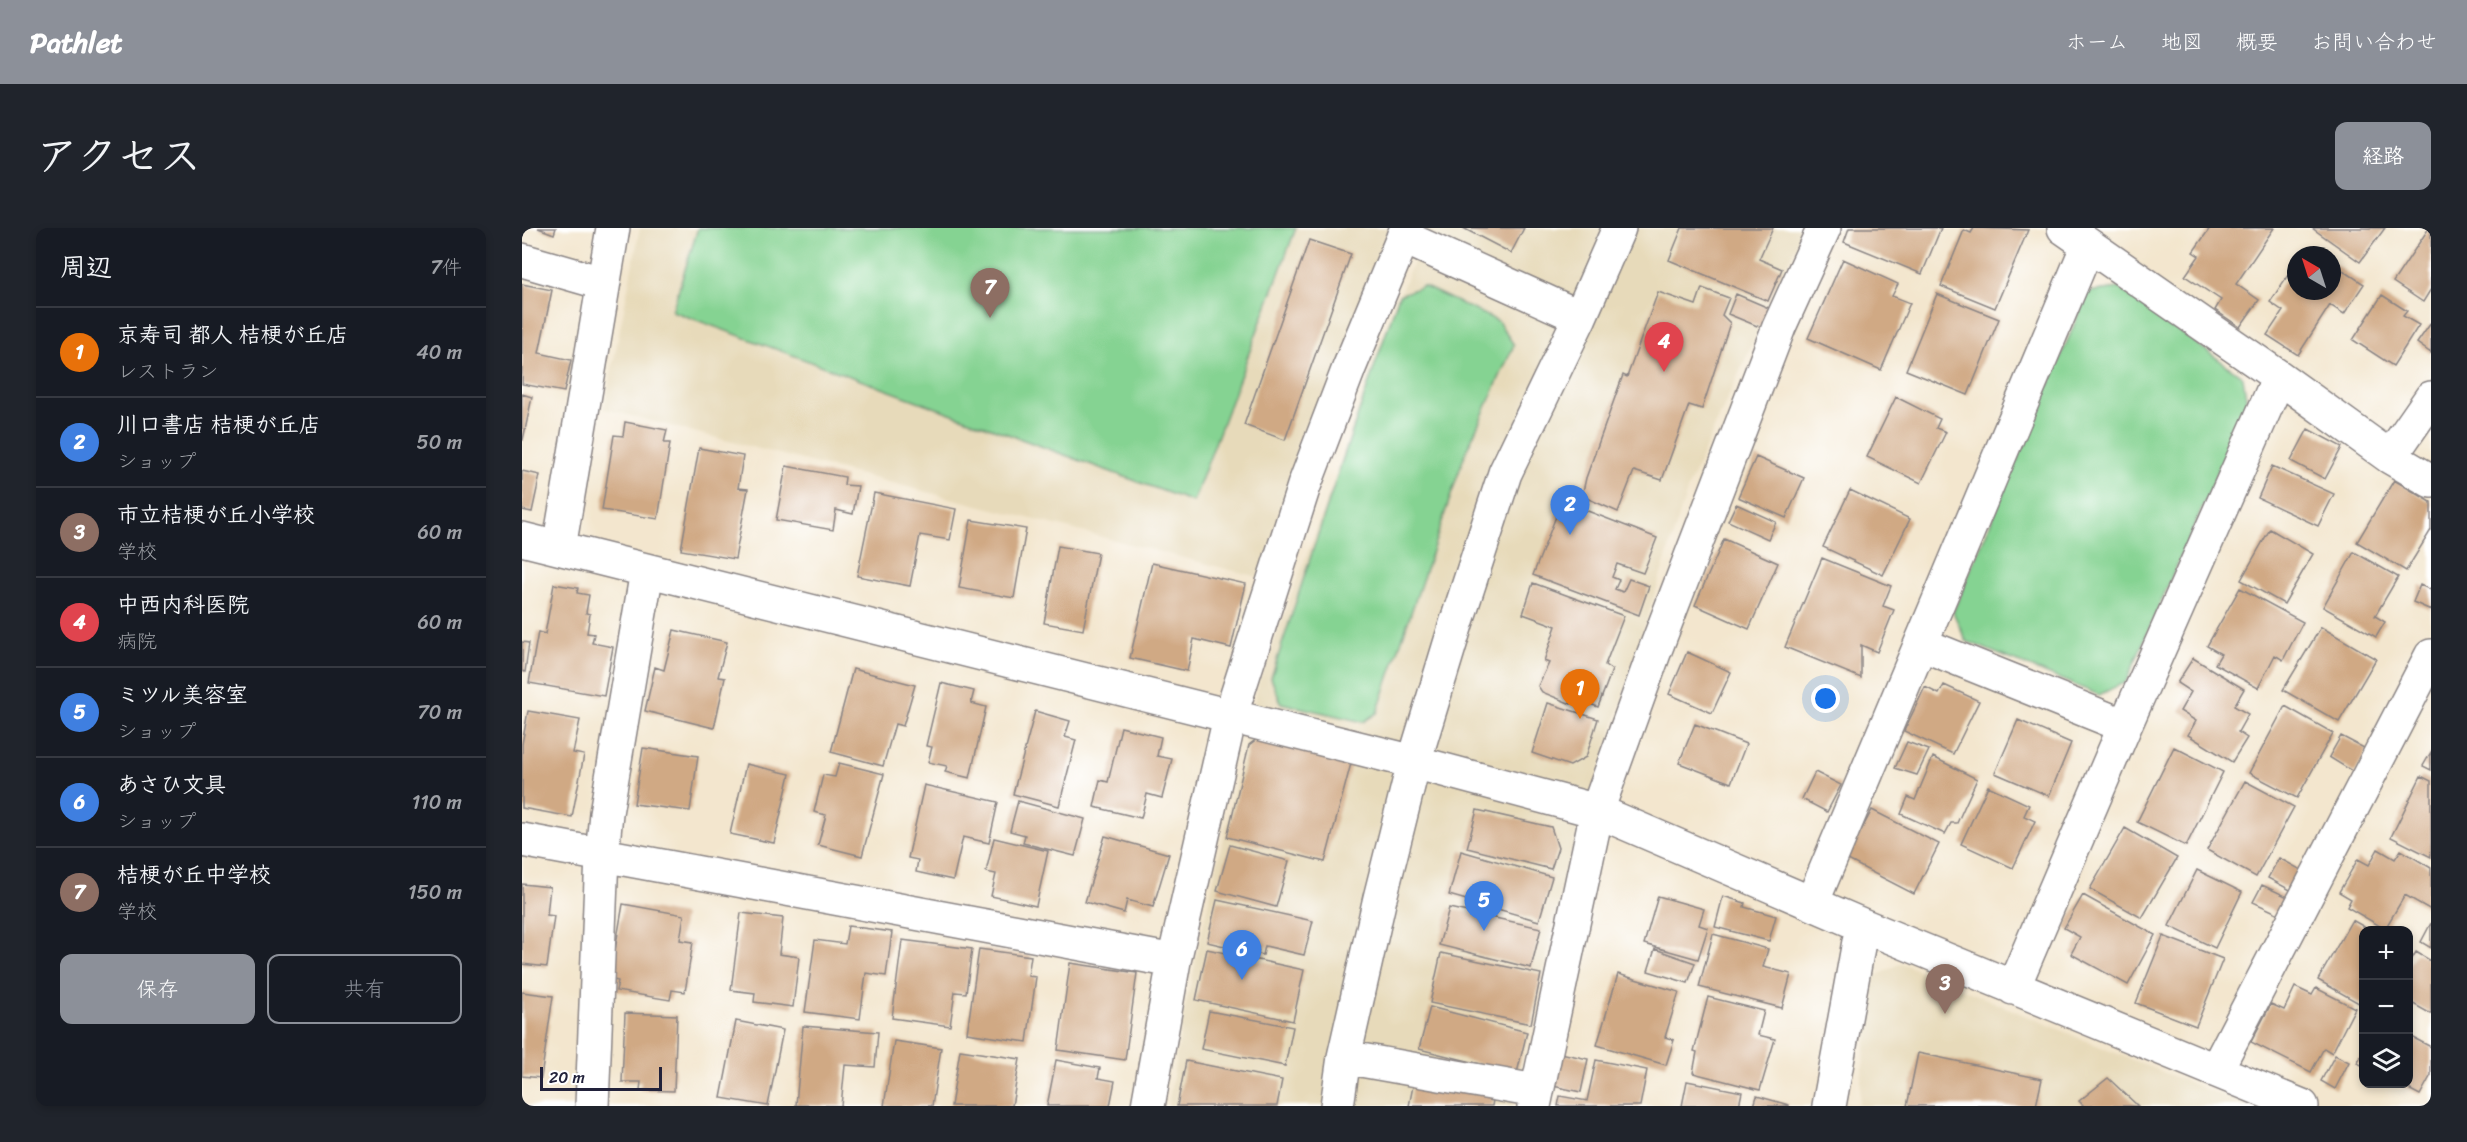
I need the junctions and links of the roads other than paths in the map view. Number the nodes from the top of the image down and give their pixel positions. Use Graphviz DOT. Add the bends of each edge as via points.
graph roads {
  1 [pos="614,228"];
  2 [pos="1619,228"];
  3 [pos="1824,228"];
  4 [pos="1405,233"];
  5 [pos="2076,236"];
  6 [pos="522,260"];
  7 [pos="602,283"];
  8 [pos="1580,317"];
  9 [pos="2279,377"];
  10 [pos="2431,398"];
  11 [pos="2390,457"];
  12 [pos="2431,481"];
  13 [pos="522,539"];
  14 [pos="559,548"];
  15 [pos="647,571"];
  16 [pos="1921,644"];
  17 [pos="2431,656"];
  18 [pos="1230,717"];
  19 [pos="2125,726"];
  20 [pos="1414,762"];
  21 [pos="1597,811"];
  22 [pos="522,840"];
  23 [pos="602,855"];
  24 [pos="1812,903"];
  25 [pos="1862,925"];
  26 [pos="1174,961"];
  27 [pos="2013,988"];
  28 [pos="1344,1057"];
  29 [pos="2216,1070"];
  30 [pos="1535,1098"];
  31 [pos="592,1106"];
  32 [pos="1148,1106"];
  33 [pos="1337,1106"];
  34 [pos="1829,1106"];
  35 [pos="2302,1106"];
  1 -- 7 [label="street"];
  2 -- 8 [label="street"];
  3 -- 21 [label="street" via="1779,327"];
  4 -- 8 [label="street"];
  4 -- 18 [label="street" via="1304,486"];
  5 -- 9 [label="street"];
  5 -- 16 [label="street"];
  6 -- 7 [label="street"];
  7 -- 14 [label="street"];
  8 -- 20 [label="street" via="1505,473"];
  9 -- 11 [label="street"];
  9 -- 19 [label="street"];
  10 -- 11 [label="street"];
  11 -- 12 [label="street"];
  13 -- 14 [label="street"];
  14 -- 15 [label="street"];
  15 -- 18 [label="street"];
  15 -- 23 [label="street"];
  16 -- 19 [label="street"];
  16 -- 24 [label="street"];
  17 -- 29 [label="street"];
  18 -- 20 [label="street"];
  18 -- 26 [label="street"];
  19 -- 27 [label="street"];
  20 -- 21 [label="street"];
  20 -- 28 [label="street"];
  21 -- 24 [label="street"];
  21 -- 30 [label="street"];
  22 -- 23 [label="street"];
  23 -- 26 [label="street"];
  23 -- 31 [label="street"];
  24 -- 25 [label="street"];
  25 -- 27 [label="street"];
  25 -- 34 [label="street"];
  26 -- 32 [label="street"];
  27 -- 29 [label="street"];
  28 -- 30 [label="street"];
  28 -- 33 [label="street"];
  29 -- 35 [label="street"];
}
